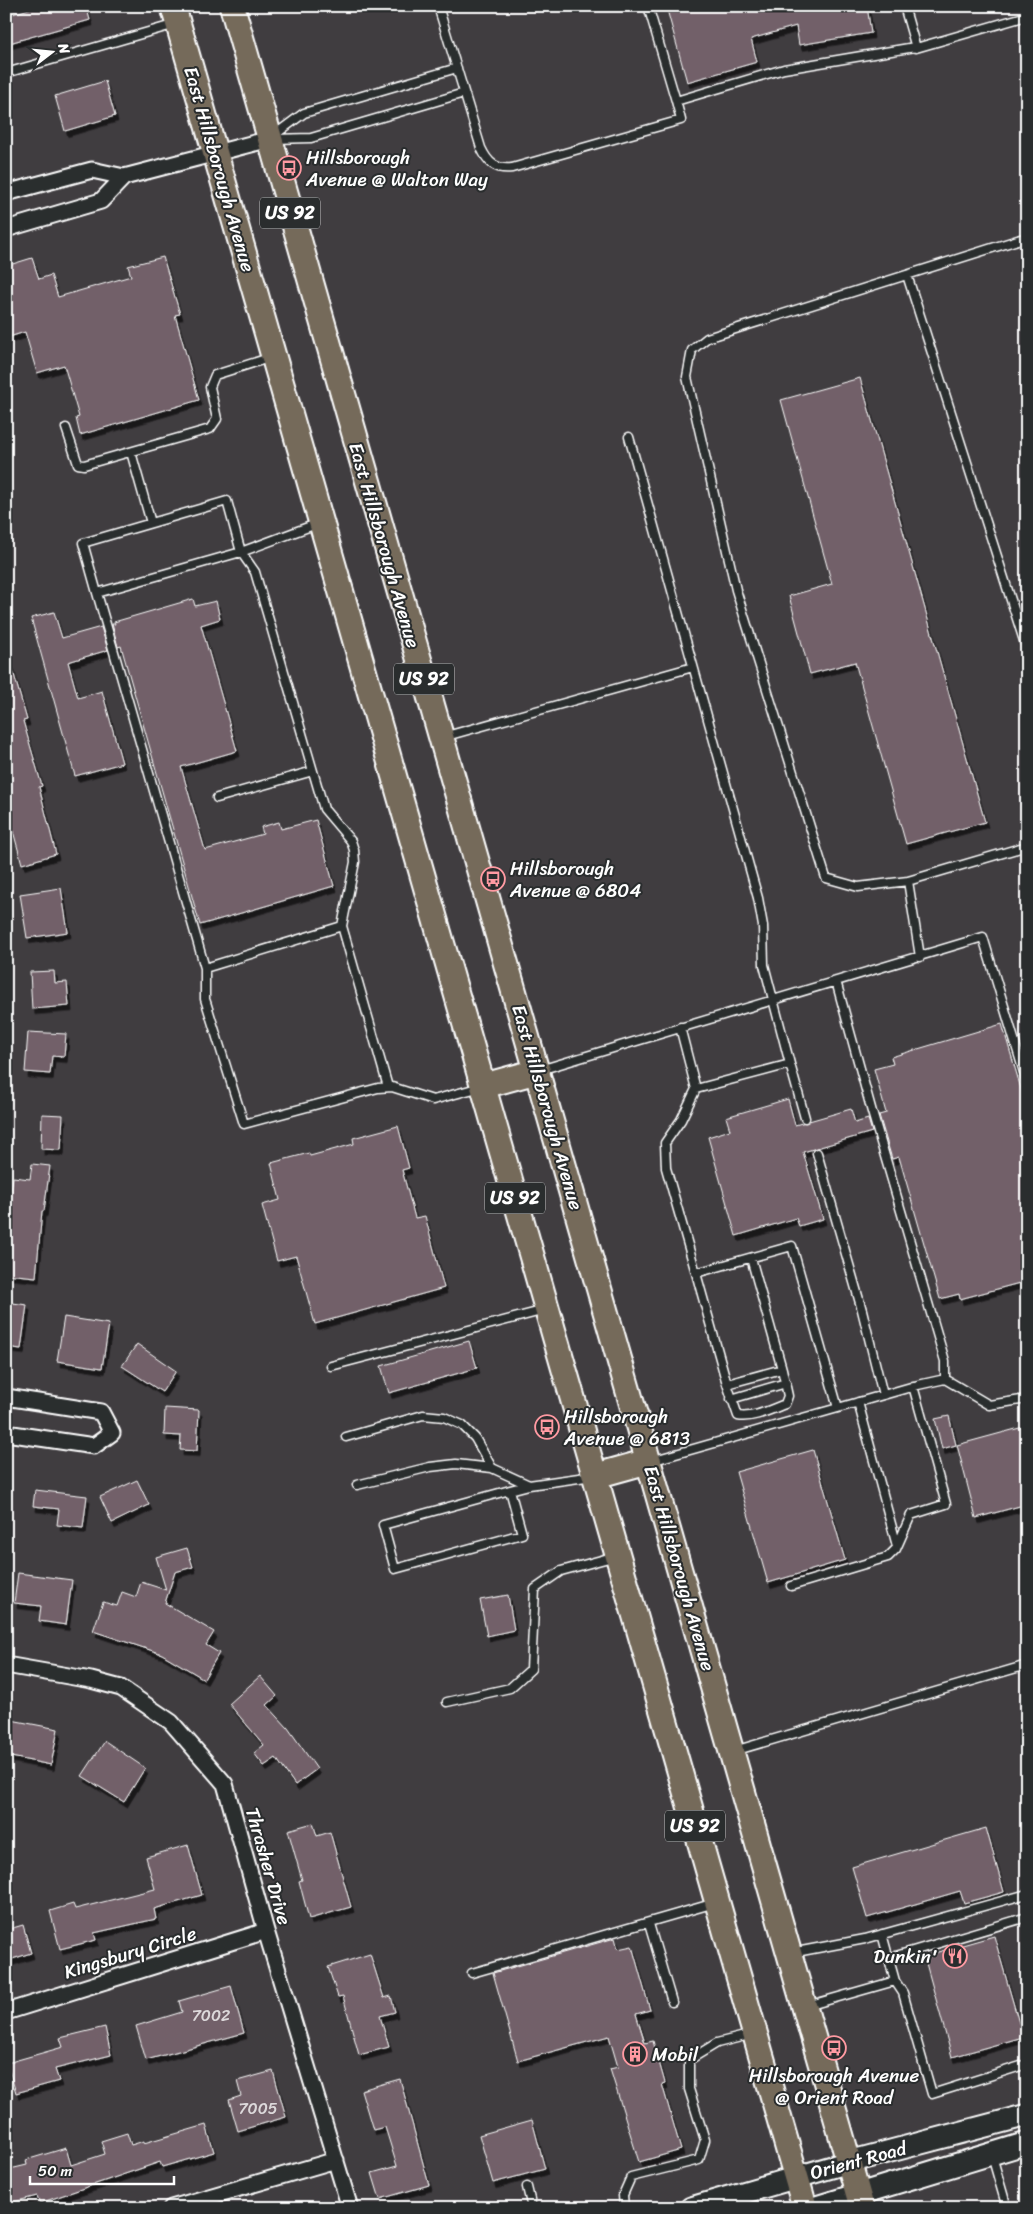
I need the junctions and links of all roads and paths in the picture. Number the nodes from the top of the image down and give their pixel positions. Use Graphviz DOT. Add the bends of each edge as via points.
graph roads {
  1 [pos="232,6"];
  2 [pos="438,6"];
  3 [pos="648,6"];
  4 [pos="904,6"];
  5 [pos="175,15"];
  6 [pos="1027,16"];
  7 [pos="915,47"];
  8 [pos="457,68"];
  9 [pos="6,73"];
  10 [pos="464,93"];
  11 [pos="676,101"];
  12 [pos="270,139"];
  13 [pos="215,152"];
  14 [pos="124,177"];
  15 [pos="6,194"];
  16 [pos="6,229"];
  17 [pos="1027,237"];
  18 [pos="907,275"];
  19 [pos="274,356"];
  20 [pos="66,428"];
  21 [pos="629,437"];
  22 [pos="131,452"];
  23 [pos="151,523"];
  24 [pos="321,523"];
  25 [pos="241,552"];
  26 [pos="97,593"];
  27 [pos="1027,650"];
  28 [pos="693,667"];
  29 [pos="441,737"];
  30 [pos="313,770"];
  31 [pos="217,798"];
  32 [pos="1027,846"];
  33 [pos="908,881"];
  34 [pos="342,926"];
  35 [pos="920,956"];
  36 [pos="205,968"];
  37 [pos="836,981"];
  38 [pos="774,1000"];
  39 [pos="680,1027"];
  40 [pos="790,1064"];
  41 [pos="538,1071"];
  42 [pos="1027,1082"];
  43 [pos="483,1086"];
  44 [pos="388,1087"];
  45 [pos="696,1089"];
  46 [pos="805,1118"];
  47 [pos="817,1153"];
  48 [pos="751,1258"];
  49 [pos="696,1272"];
  50 [pos="547,1309"];
  51 [pos="331,1366"];
  52 [pos="782,1369"];
  53 [pos="945,1379"];
  54 [pos="786,1383"];
  55 [pos="727,1384"];
  56 [pos="913,1386"];
  57 [pos="883,1395"];
  58 [pos="6,1397"];
  59 [pos="732,1399"];
  60 [pos="1027,1399"];
  61 [pos="858,1402"];
  62 [pos="838,1408"];
  63 [pos="6,1433"];
  64 [pos="346,1437"];
  65 [pos="649,1461"];
  66 [pos="492,1468"];
  67 [pos="595,1476"];
  68 [pos="529,1484"];
  69 [pos="357,1485"];
  70 [pos="510,1490"];
  71 [pos="897,1546"];
  72 [pos="618,1556"];
  73 [pos="791,1586"];
  74 [pos="1027,1665"];
  75 [pos="6,1666"];
  76 [pos="447,1702"];
  77 [pos="732,1752"];
  78 [pos="1027,1894"];
  79 [pos="717,1902"];
  80 [pos="1027,1917"];
  81 [pos="649,1924"];
  82 [pos="266,1931"];
  83 [pos="882,1934"];
  84 [pos="790,1953"];
  85 [pos="889,1958"];
  86 [pos="472,1973"];
  87 [pos="895,1981"];
  88 [pos="672,2002"];
  89 [pos="805,2007"];
  90 [pos="6,2012"];
  91 [pos="755,2033"];
  92 [pos="1027,2064"];
  93 [pos="1027,2115"];
  94 [pos="1027,2143"];
  95 [pos="991,2154"];
  96 [pos="336,2160"];
  97 [pos="849,2162"];
  98 [pos="796,2177"];
  99 [pos="527,2187"];
  100 [pos="860,2202"];
  101 [pos="1027,2206"];
  102 [pos="171,2208"];
  103 [pos="350,2208"];
  104 [pos="532,2208"];
  105 [pos="624,2208"];
  106 [pos="691,2208"];
  107 [pos="805,2208"];
  108 [pos="813,2208"];
  109 [pos="1007,2208"];
  110 [pos="1021,2208"];
  1 -- 12 [label="main road, East Hillsborough Avenue / US 92"];
  2 -- 8 [label="lane"];
  3 -- 11 [label="lane"];
  4 -- 7 [label="lane"];
  5 -- 9 [label="lane"];
  5 -- 13 [label="main road, East Hillsborough Avenue / US 92"];
  6 -- 7 [label="lane"];
  7 -- 11 [label="lane" via="784,69"];
  8 -- 10 [label="lane"];
  8 -- 12 [label="lane" via="304,113"];
  10 -- 11 [label="lane" via="487,160 502,169 681,120"];
  10 -- 12 [label="lane" via="311,138"];
  12 -- 13 [label="street"];
  12 -- 29 [label="main road, East Hillsborough Avenue / US 92"];
  13 -- 14 [label="street"];
  13 -- 19 [label="main road, East Hillsborough Avenue / US 92"];
  14 -- 15 [label="street" via="92,170"];
  14 -- 16 [label="street" via="101,201"];
  17 -- 18 [label="lane"];
  18 -- 27 [label="lane"];
  18 -- 33 [label="lane" via="708,338 692,350 686,377 736,590 826,878 858,887"];
  19 -- 22 [label="lane" via="215,375 210,387 217,419 210,429"];
  19 -- 24 [label="main road, East Hillsborough Avenue / US 92"];
  20 -- 22 [label="lane" via="78,464"];
  21 -- 28 [label="lane"];
  22 -- 23 [label="lane"];
  23 -- 25 [label="lane" via="226,501"];
  23 -- 26 [label="lane" via="83,543"];
  24 -- 25 [label="lane"];
  24 -- 43 [label="main road, East Hillsborough Avenue / US 92"];
  25 -- 26 [label="lane"];
  25 -- 30 [label="lane" via="255,572"];
  26 -- 36 [label="lane"];
  28 -- 29 [label="lane"];
  28 -- 38 [label="lane" via="758,898 764,965"];
  29 -- 41 [label="main road, East Hillsborough Avenue / US 92"];
  30 -- 31 [label="lane"];
  30 -- 34 [label="lane" via="324,809 351,841 354,850 355,862"];
  32 -- 33 [label="lane"];
  33 -- 35 [label="lane"];
  34 -- 36 [label="lane"];
  34 -- 44 [label="lane"];
  35 -- 37 [label="lane"];
  35 -- 42 [label="lane" via="983,937"];
  36 -- 44 [label="lane" via="205,999 244,1124"];
  37 -- 38 [label="lane"];
  37 -- 53 [label="lane" via="946,1361"];
  38 -- 39 [label="lane"];
  38 -- 40 [label="lane"];
  39 -- 41 [label="lane"];
  39 -- 45 [label="lane"];
  40 -- 45 [label="lane"];
  40 -- 46 [label="lane"];
  41 -- 43 [label="main road"];
  41 -- 65 [label="main road, East Hillsborough Avenue / US 92"];
  43 -- 44 [label="lane" via="433,1100"];
  43 -- 50 [label="main road, East Hillsborough Avenue / US 92"];
  45 -- 49 [label="lane" via="666,1143 666,1168"];
  47 -- 57 [label="lane"];
  48 -- 49 [label="lane"];
  48 -- 52 [label="lane"];
  48 -- 62 [label="lane" via="792,1246"];
  49 -- 55 [label="lane"];
  50 -- 51 [label="lane"];
  50 -- 67 [label="main road, East Hillsborough Avenue / US 92"];
  52 -- 54 [label="lane"];
  52 -- 55 [label="lane"];
  53 -- 56 [label="lane"];
  53 -- 60 [label="lane" via="989,1406"];
  54 -- 59 [label="lane"];
  54 -- 59 [label="lane" via="788,1396 785,1404 744,1417 738,1416"];
  55 -- 59 [label="lane"];
  56 -- 57 [label="lane"];
  56 -- 71 [label="lane" via="946,1504 911,1515"];
  57 -- 61 [label="lane"];
  58 -- 63 [label="street" via="101,1412 112,1433 94,1446"];
  61 -- 62 [label="lane"];
  61 -- 71 [label="lane"];
  62 -- 65 [label="lane"];
  64 -- 66 [label="lane" via="423,1415 444,1418 462,1425 476,1438"];
  65 -- 67 [label="main road"];
  65 -- 77 [label="main road, East Hillsborough Avenue / US 92"];
  66 -- 68 [label="lane"];
  66 -- 69 [label="lane" via="456,1464 430,1467"];
  67 -- 68 [label="lane"];
  67 -- 72 [label="main road, East Hillsborough Avenue / US 92"];
  68 -- 70 [label="lane"];
  70 -- 70 [label="lane" via="522,1534 395,1569 383,1525"];
  71 -- 73 [label="lane" via="888,1557"];
  72 -- 76 [label="lane" via="561,1571 535,1589 530,1669 510,1688"];
  72 -- 79 [label="main road, East Hillsborough Avenue / US 92"];
  74 -- 77 [label="lane"];
  75 -- 82 [label="street, Thrasher Drive" via="121,1688 171,1722 225,1784"];
  77 -- 84 [label="main road, East Hillsborough Avenue / US 92"];
  78 -- 83 [label="lane"];
  79 -- 81 [label="lane"];
  79 -- 91 [label="main road, East Hillsborough Avenue / US 92"];
  80 -- 85 [label="lane"];
  81 -- 86 [label="lane"];
  81 -- 88 [label="lane"];
  82 -- 90 [label="street, Kingsbury Circle"];
  82 -- 96 [label="street, Thrasher Drive"];
  83 -- 84 [label="lane"];
  83 -- 85 [label="lane"];
  84 -- 89 [label="main road, East Hillsborough Avenue / US 92"];
  85 -- 87 [label="lane"];
  87 -- 89 [label="lane"];
  87 -- 92 [label="lane" via="903,1992 932,2094"];
  89 -- 97 [label="main road, East Hillsborough Avenue / US 92"];
  91 -- 98 [label="main road, East Hillsborough Avenue / US 92"];
  91 -- 105 [label="lane" via="717,2043 689,2060 689,2089 705,2140 699,2160 631,2177 622,2195"];
  93 -- 97 [label="street, Orient Road"];
  94 -- 95 [label="street, Orient Road"];
  95 -- 100 [label="street, Orient Road"];
  95 -- 109 [label="lane"];
  96 -- 102 [label="street"];
  96 -- 103 [label="street, Thrasher Drive"];
  97 -- 98 [label="street, Orient Road"];
  97 -- 100 [label="main road, East Hillsborough Avenue / US 92"];
  98 -- 106 [label="street, Orient Road"];
  98 -- 107 [label="main road, US 92"];
  99 -- 104 [label="lane"];
  100 -- 108 [label="street, Orient Road"];
  101 -- 110 [label="lane"];
}
